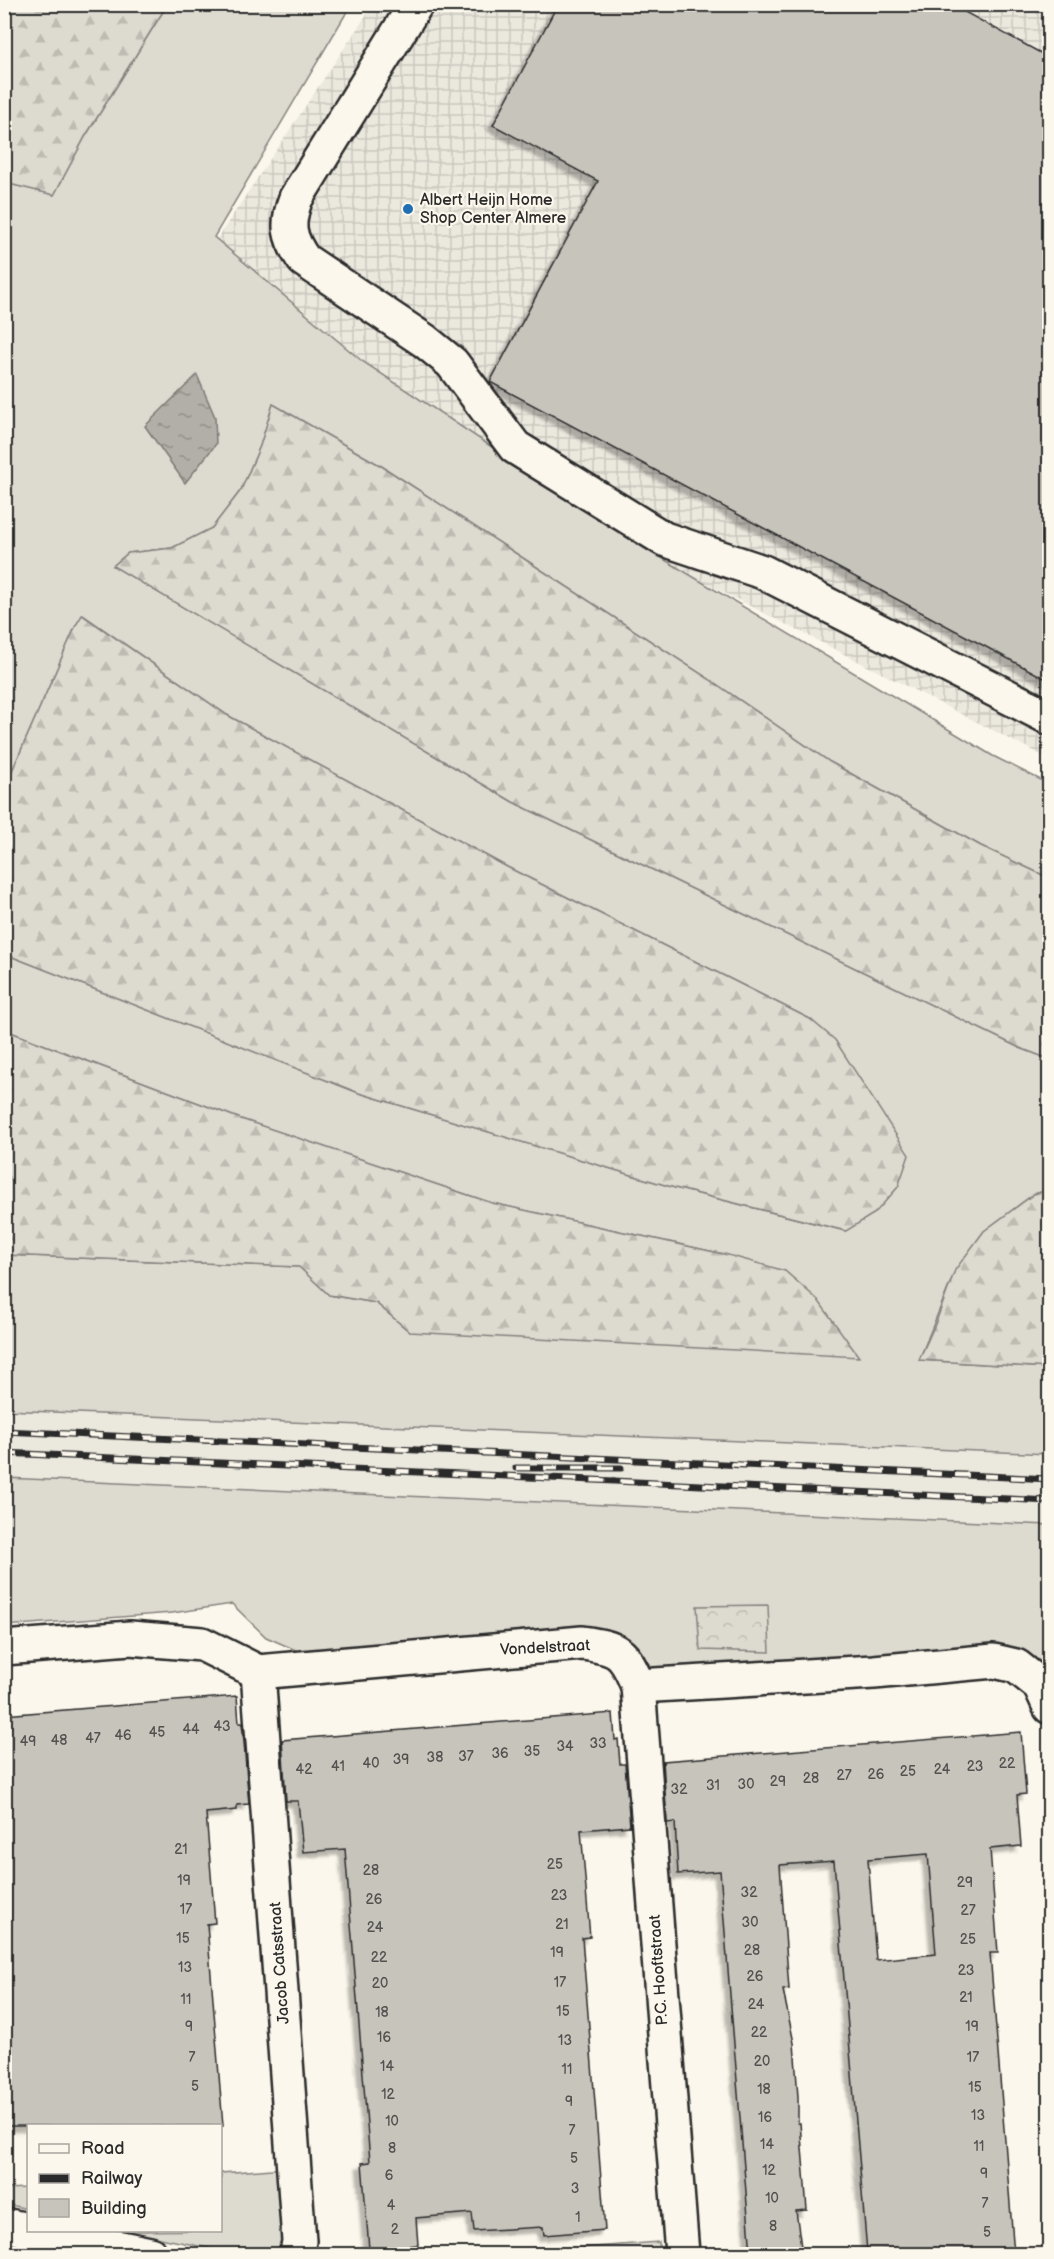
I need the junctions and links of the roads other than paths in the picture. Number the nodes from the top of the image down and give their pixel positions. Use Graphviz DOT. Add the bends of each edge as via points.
graph roads {
  1 [pos="416,4"];
  2 [pos="1050,718"];
  3 [pos="4,1648"];
  4 [pos="258,1672"];
  5 [pos="638,1686"];
  6 [pos="1050,1707"];
  7 [pos="4,2225"];
  8 [pos="27,2229"];
  9 [pos="41,2232"];
  10 [pos="150,2254"];
  11 [pos="297,2254"];
  12 [pos="682,2254"];
  1 -- 2 [label="street" via="296,198 289,230 304,260 452,363 515,447 664,539 762,572"];
  3 -- 4 [label="street" via="130,1638 202,1644"];
  4 -- 5 [label="street, Vondelstraat" via="582,1643 609,1647 628,1662"];
  4 -- 11 [label="street, Jacob Catsstraat" via="299,2229"];
  5 -- 6 [label="street" via="994,1661 1016,1666 1040,1685"];
  5 -- 12 [label="street, P.C. Hooftstraat"];
  7 -- 8 [label="street"];
  9 -- 10 [label="street"];
}
